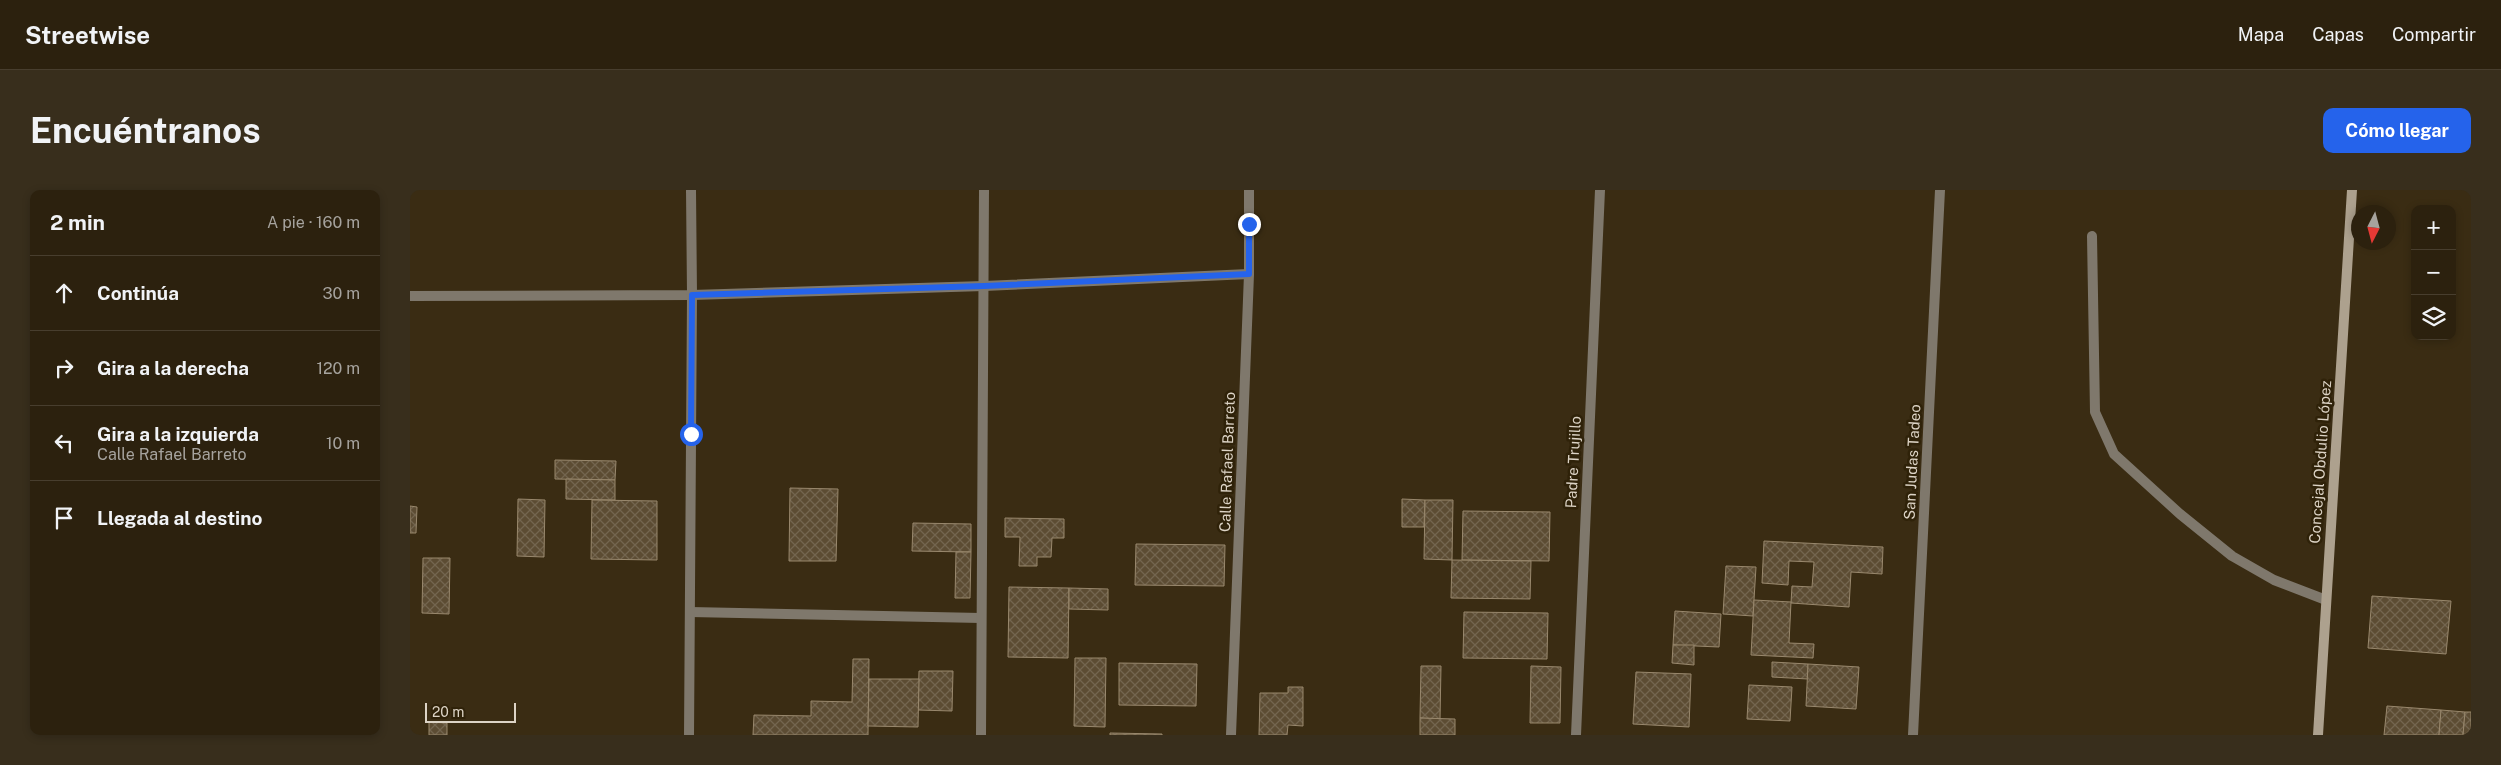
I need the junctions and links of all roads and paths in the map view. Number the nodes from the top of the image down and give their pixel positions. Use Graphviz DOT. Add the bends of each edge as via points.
graph roads {
  1 [pos="691,190"];
  2 [pos="984,190"];
  3 [pos="1249,190"];
  4 [pos="1600,190"];
  5 [pos="1940,190"];
  6 [pos="2352,190"];
  7 [pos="2092,236"];
  8 [pos="1249,274"];
  9 [pos="984,286"];
  10 [pos="692,295"];
  11 [pos="410,296"];
  12 [pos="2326,600"];
  13 [pos="690,612"];
  14 [pos="981,618"];
  15 [pos="689,735"];
  16 [pos="982,735"];
  17 [pos="1232,735"];
  18 [pos="1576,735"];
  19 [pos="1913,735"];
  20 [pos="2318,735"];
  1 -- 10 [label="street"];
  2 -- 9 [label="street"];
  3 -- 8 [label="street, Calle Rafael Barreto"];
  4 -- 18 [label="street, Padre Trujillo"];
  5 -- 19 [label="street, San Judas Tadeo"];
  6 -- 12 [label="street, Concejal Obdulio López"];
  7 -- 12 [label="street" via="2095,412 2114,454 2232,556 2274,580"];
  8 -- 9 [label="street"];
  8 -- 17 [label="street, Calle Rafael Barreto"];
  9 -- 10 [label="street"];
  9 -- 14 [label="street"];
  10 -- 11 [label="street"];
  10 -- 13 [label="street"];
  12 -- 20 [label="street, Concejal Obdulio López"];
  13 -- 14 [label="street"];
  13 -- 15 [label="street"];
  14 -- 16 [label="street"];
}
